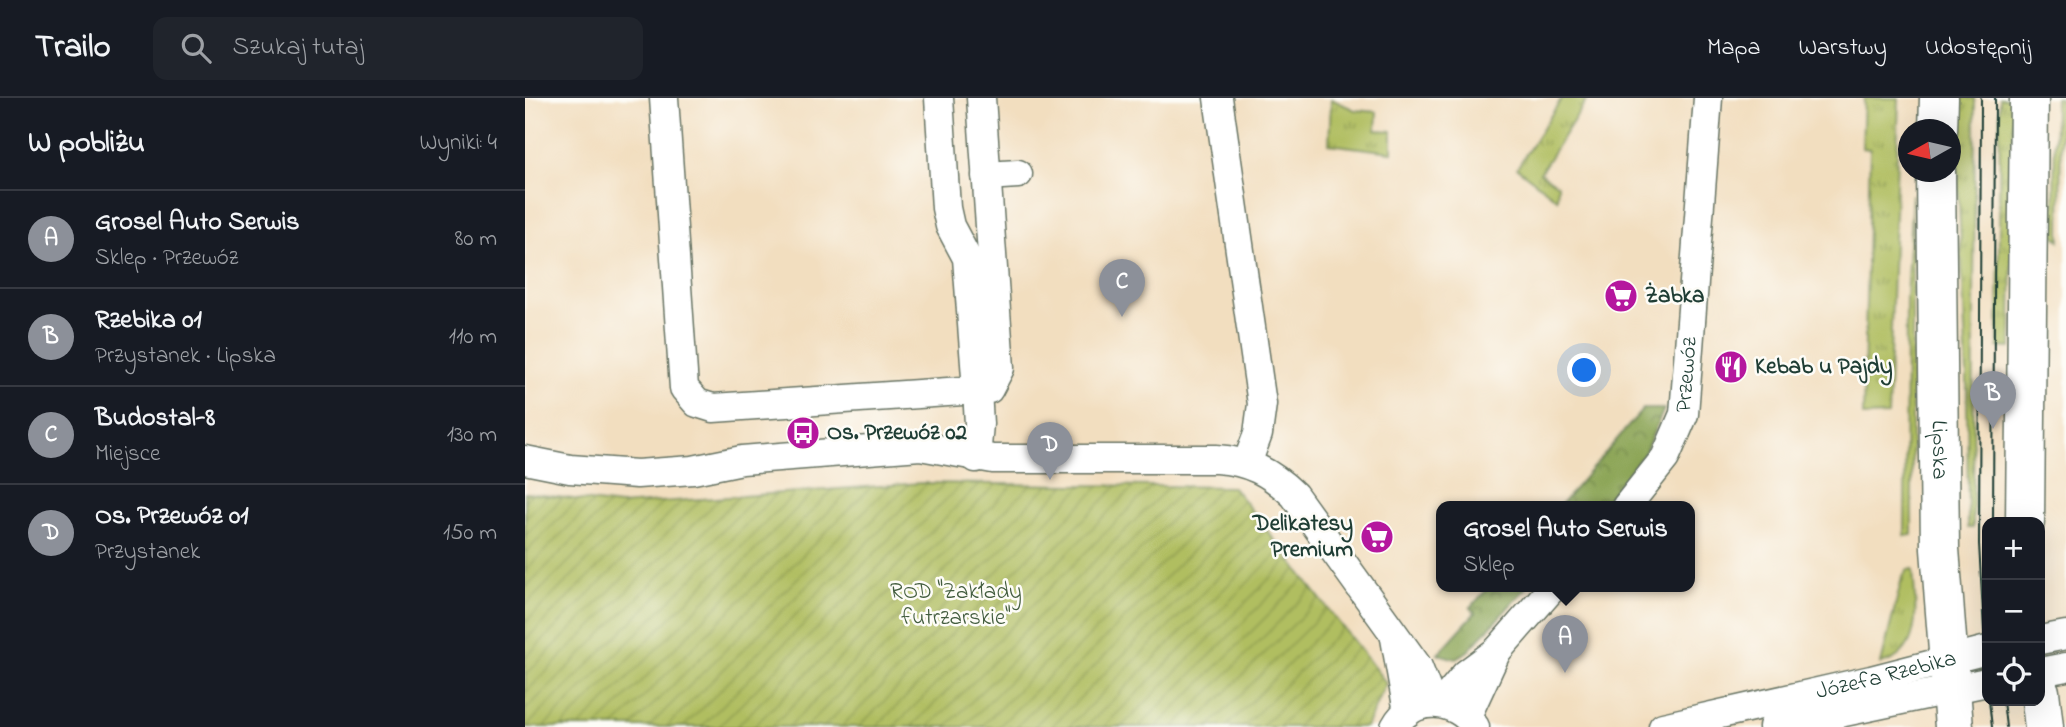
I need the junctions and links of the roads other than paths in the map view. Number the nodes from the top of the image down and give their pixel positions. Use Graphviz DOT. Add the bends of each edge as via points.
graph roads {
  1 [pos="664,98"];
  2 [pos="939,98"];
  3 [pos="981,98"];
  4 [pos="1218,98"];
  5 [pos="1709,98"];
  6 [pos="1939,98"];
  7 [pos="2029,98"];
  8 [pos="1938,119"];
  9 [pos="1018,174"];
  10 [pos="986,176"];
  11 [pos="1936,182"];
  12 [pos="977,390"];
  13 [pos="976,458"];
  14 [pos="525,460"];
  15 [pos="1247,463"];
  16 [pos="1631,501"];
  17 [pos="2025,517"];
  18 [pos="1549,592"];
  19 [pos="2066,635"];
  20 [pos="2045,639"];
  21 [pos="1497,651"];
  22 [pos="1982,653"];
  23 [pos="2066,667"];
  24 [pos="2045,672"];
  25 [pos="1949,675"];
  26 [pos="1982,681"];
  27 [pos="2042,706"];
  28 [pos="1419,711"];
  29 [pos="1471,722"];
  30 [pos="1663,727"];
  31 [pos="1773,727"];
  32 [pos="1954,727"];
  33 [pos="2044,727"];
  1 -- 12 [label="street" via="684,388 697,402 713,408"];
  2 -- 12 [label="street" via="946,208 967,258"];
  3 -- 10 [label="street"];
  4 -- 15 [label="street" via="1242,319 1262,404 1258,434"];
  5 -- 16 [label="street, Przewóz" via="1683,414 1665,458"];
  6 -- 8 [label="main road"];
  7 -- 17 [label="main road"];
  9 -- 10 [label="street"];
  10 -- 12 [label="street" via="1000,368 989,389"];
  11 -- 25 [label="main road, Lipska" via="1940,549"];
  12 -- 13 [label="street"];
  13 -- 14 [label="street" via="920,446 742,460 694,470 636,474 570,470"];
  13 -- 15 [label="street"];
  15 -- 28 [label="street" via="1274,476 1294,495 1394,632"];
  18 -- 21 [label="street"];
  19 -- 20 [label="street"];
  21 -- 28 [label="street"];
  21 -- 29 [label="street"];
  22 -- 25 [label="street, Józefa Rzebika"];
  23 -- 24 [label="street"];
  25 -- 26 [label="street, Józefa Rzebika"];
  25 -- 30 [label="street, Józefa Rzebika"];
  25 -- 31 [label="street, Józefa Rzebika"];
  25 -- 32 [label="main road, Lipska"];
  27 -- 33 [label="main road"];
  28 -- 29 [label="street"];
}
